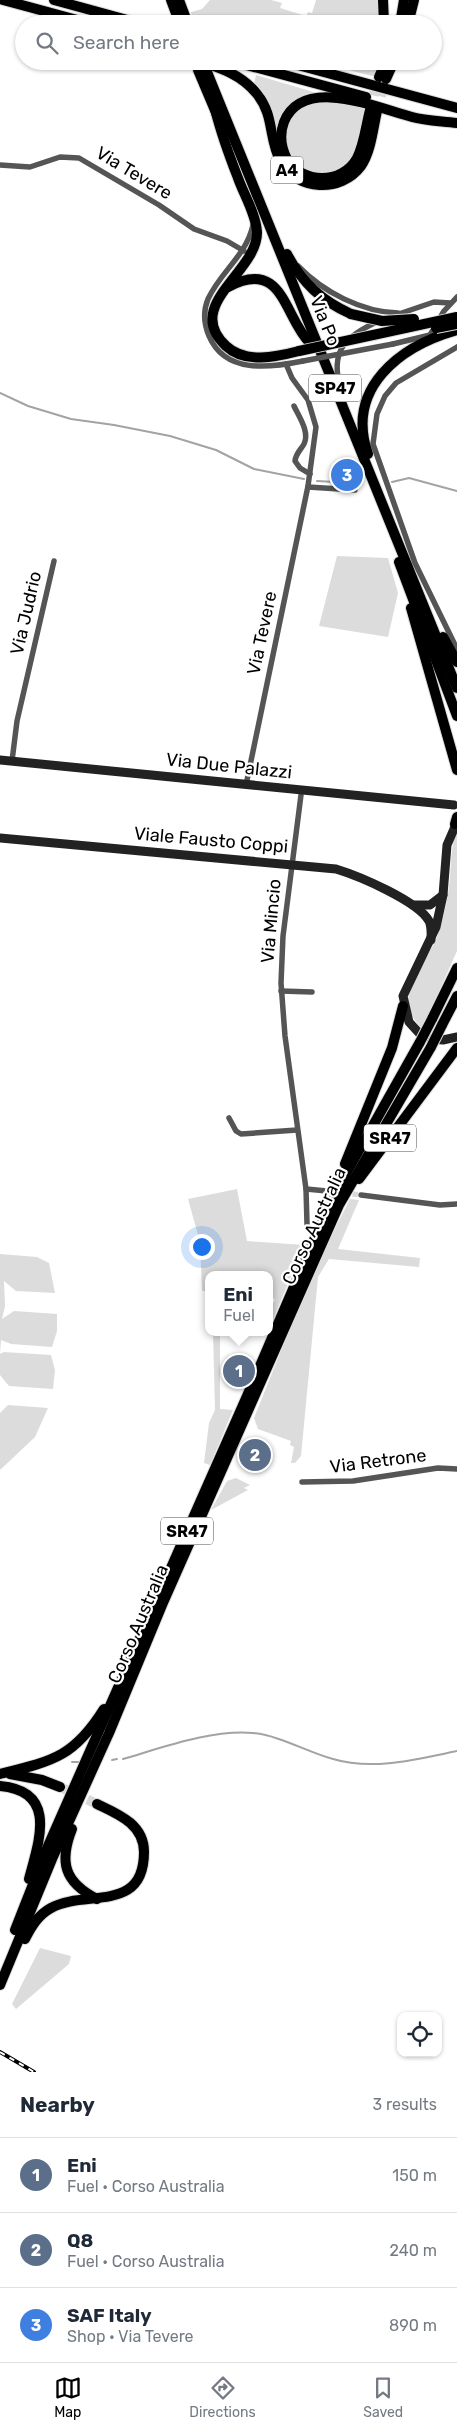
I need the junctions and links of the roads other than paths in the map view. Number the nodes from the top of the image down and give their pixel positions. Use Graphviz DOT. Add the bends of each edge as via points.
graph roads {
  1 [pos="3,0"];
  2 [pos="54,0"];
  3 [pos="171,0"];
  4 [pos="179,0"];
  5 [pos="382,0"];
  6 [pos="404,0"];
  7 [pos="414,0"];
  8 [pos="44,11"];
  9 [pos="54,15"];
  10 [pos="59,15"];
  11 [pos="109,15"];
  12 [pos="177,15"];
  13 [pos="185,15"];
  14 [pos="383,15"];
  15 [pos="402,15"];
  16 [pos="410,15"];
  17 [pos="203,70"];
  18 [pos="203,70"];
  19 [pos="211,70"];
  20 [pos="265,70"];
  21 [pos="316,70"];
  22 [pos="384,70"];
  23 [pos="388,70"];
  24 [pos="457,108"];
  25 [pos="215,110"];
  26 [pos="457,122"];
  27 [pos="0,165"];
  28 [pos="257,195"];
  29 [pos="254,220"];
  30 [pos="244,250"];
  31 [pos="288,256"];
  32 [pos="225,288"];
  33 [pos="455,300"];
  34 [pos="403,313"];
  35 [pos="457,315"];
  36 [pos="457,324"];
  37 [pos="457,330"];
  38 [pos="373,336"];
  39 [pos="457,347"];
  40 [pos="301,356"];
  41 [pos="317,362"];
  42 [pos="286,364"];
  43 [pos="294,406"];
  44 [pos="347,417"];
  45 [pos="310,474"];
  46 [pos="308,487"];
  47 [pos="354,490"];
  48 [pos="389,520"];
  49 [pos="397,556"];
  50 [pos="54,561"];
  51 [pos="414,581"];
  52 [pos="457,649"];
  53 [pos="457,662"];
  54 [pos="457,688"];
  55 [pos="457,716"];
  56 [pos="0,760"];
  57 [pos="12,761"];
  58 [pos="457,770"];
  59 [pos="246,784"];
  60 [pos="301,795"];
  61 [pos="454,805"];
  62 [pos="456,821"];
  63 [pos="0,838"];
  64 [pos="291,863"];
  65 [pos="443,895"];
  66 [pos="411,904"];
  67 [pos="431,940"];
  68 [pos="457,968"];
  69 [pos="281,991"];
  70 [pos="312,992"];
  71 [pos="457,996"];
  72 [pos="404,1006"];
  73 [pos="457,1037"];
  74 [pos="457,1048"];
  75 [pos="229,1118"];
  76 [pos="297,1130"];
  77 [pos="306,1189"];
  78 [pos="330,1194"];
  79 [pos="361,1195"];
  80 [pos="457,1204"];
  81 [pos="307,1224"];
  82 [pos="327,1231"];
  83 [pos="273,1327"];
  84 [pos="269,1336"];
  85 [pos="457,1469"];
  86 [pos="302,1482"];
  87 [pos="124,1676"];
  88 [pos="110,1733"];
  89 [pos="1,1774"];
  90 [pos="0,1786"];
  91 [pos="60,1787"];
  92 [pos="97,1804"];
  93 [pos="98,1899"];
  94 [pos="11,1942"];
  95 [pos="0,1968"];
  96 [pos="0,1986"];
  1 -- 8 [label="highway"];
  2 -- 11 [label="highway"];
  3 -- 12 [label="highway"];
  4 -- 13 [label="highway"];
  5 -- 14 [label="highway"];
  6 -- 15 [label="highway"];
  7 -- 16 [label="highway"];
  8 -- 9 [label="highway"];
  8 -- 10 [label="highway"];
  17 -- 25 [label="highway, Via Po"];
  18 -- 28 [label="highway, Via Po / SP47"];
  19 -- 26 [label="highway, A4" via="235,75 257,93 269,114 275,149 283,166 298,179 311,184 335,184 357,171 366,156 374,111 356,159 339,174 324,178 307,176 290,162 284,152 280,139 285,118 298,104 318,97 342,98 414,118"];
  20 -- 26 [label="highway"];
  21 -- 24 [label="highway"];
  22 -- 23 [label="highway" via="382,78"];
  25 -- 29 [label="highway" via="224,143"];
  25 -- 32 [label="highway, Via Po" via="310,343 303,336 286,301 271,285 260,280 247,280"];
  27 -- 30 [label="street, Via Tevere" via="30,167 60,157 79,158 159,204 194,229"];
  28 -- 31 [label="highway"];
  28 -- 44 [label="highway, Via Po / SP47"];
  29 -- 30 [label="street"];
  29 -- 32 [label="highway" via="257,233 253,250"];
  30 -- 42 [label="street" via="207,301 204,316 207,331 220,353 232,361 260,367"];
  31 -- 34 [label="street" via="317,283 333,292 374,310"];
  31 -- 35 [label="highway, bridge" via="300,277 314,292 351,314 389,321"];
  32 -- 40 [label="highway" via="215,304 213,317 217,334 226,346 251,357"];
  33 -- 34 [label="street" via="434,302"];
  33 -- 40 [label="street, bridge" via="430,335 393,344"];
  34 -- 44 [label="street" via="357,331 342,346 337,369"];
  35 -- 38 [label="highway, bridge"];
  36 -- 38 [label="highway, bridge"];
  37 -- 48 [label="highway" via="423,342 407,352 387,368 368,397 363,432 365,447"];
  38 -- 40 [label="highway, bridge"];
  39 -- 52 [label="street" via="396,383 385,396 377,414 374,444 415,563"];
  40 -- 42 [label="street"];
  41 -- 49 [label="highway, Via Po / SP47"];
  42 -- 45 [label="street, Via Tevere" via="314,413 316,427"];
  43 -- 45 [label="street" via="306,434 295,462"];
  44 -- 48 [label="highway, Via Po / SP47"];
  45 -- 46 [label="street, Via Tevere"];
  46 -- 47 [label="street"];
  46 -- 59 [label="street, Via Tevere"];
  48 -- 51 [label="highway, Via Po / SP47"];
  49 -- 55 [label="highway, SP47"];
  49 -- 58 [label="highway, SP47"];
  50 -- 57 [label="street, Via Judrio" via="17,721"];
  51 -- 53 [label="highway, SP47"];
  51 -- 54 [label="highway, SP47"];
  56 -- 57 [label="street, Via Due Palazzi"];
  57 -- 59 [label="street, Via Due Palazzi"];
  59 -- 61 [label="street, Via Due Palazzi"];
  60 -- 64 [label="street, Via Mincio"];
  62 -- 65 [label="street, SR47" via="447,845"];
  63 -- 64 [label="street, Viale Fausto Coppi"];
  64 -- 66 [label="street, Viale Fausto Coppi" via="350,873"];
  64 -- 69 [label="street, Via Mincio"];
  65 -- 66 [label="street" via="430,905"];
  65 -- 67 [label="street, SR47"];
  66 -- 67 [label="street, Viale Fausto Coppi" via="429,922"];
  67 -- 72 [label="street, SR47" via="405,988"];
  68 -- 78 [label="highway, Corso Australia / SR47, bridge" via="420,1042"];
  69 -- 70 [label="street"];
  69 -- 76 [label="street, Via Mincio"];
  71 -- 82 [label="highway, Corso Australia / SR47, bridge" via="356,1173"];
  72 -- 73 [label="street" via="409,1022 419,1033 437,1040"];
  72 -- 78 [label="highway, SR47" via="392,1048"];
  74 -- 82 [label="highway, SR47" via="364,1171"];
  75 -- 76 [label="street" via="241,1134"];
  76 -- 77 [label="street, Via Mincio"];
  77 -- 78 [label="street"];
  77 -- 81 [label="street, Via Mincio"];
  78 -- 83 [label="highway, Corso Australia / SR47"];
  79 -- 80 [label="street" via="440,1205"];
  82 -- 88 [label="highway, Corso Australia / SR47" via="162,1605"];
  84 -- 87 [label="highway, Corso Australia / SR47"];
  85 -- 86 [label="street, Via Retrone" via="430,1469 353,1482"];
  87 -- 89 [label="highway" via="90,1731 75,1747 52,1759"];
  87 -- 94 [label="highway, Corso Australia / SR47" via="48,1846"];
  88 -- 93 [label="highway" via="66,1849 65,1861 71,1880"];
  88 -- 96 [label="highway, Corso Australia / SR47" via="52,1859"];
  89 -- 91 [label="highway" via="30,1777"];
  90 -- 94 [label="highway" via="20,1790 31,1798 39,1811 41,1824"];
  92 -- 93 [label="highway" via="131,1823 140,1835 144,1851 142,1870 136,1882 119,1895"];
  93 -- 96 [label="highway" via="61,1903 44,1912 29,1932"];
  94 -- 95 [label="highway, Corso Australia / SR47"];
}
